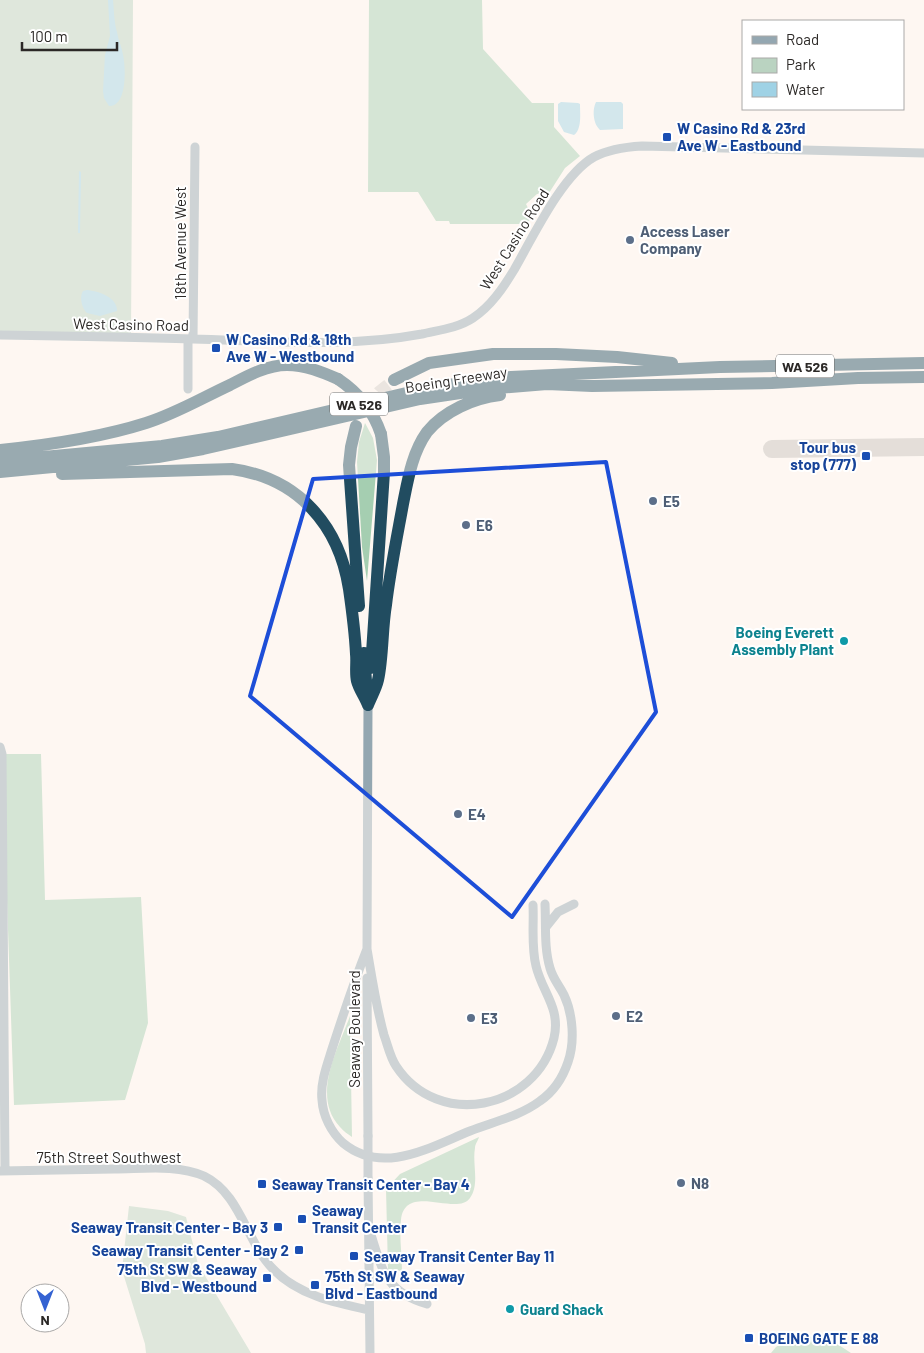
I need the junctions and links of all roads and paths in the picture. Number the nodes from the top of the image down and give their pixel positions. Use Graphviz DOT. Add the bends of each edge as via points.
graph roads {
  1 [pos="195,147"];
  2 [pos="924,153"];
  3 [pos="0,335"];
  4 [pos="191,339"];
  5 [pos="924,364"];
  6 [pos="720,367"];
  7 [pos="924,377"];
  8 [pos="394,380"];
  9 [pos="772,383"];
  10 [pos="924,385"];
  11 [pos="592,386"];
  12 [pos="188,389"];
  13 [pos="356,426"];
  14 [pos="0,450"];
  15 [pos="0,461"];
  16 [pos="0,474"];
  17 [pos="368,705"];
  18 [pos="0,747"];
  19 [pos="546,904"];
  20 [pos="574,904"];
  21 [pos="533,905"];
  22 [pos="546,928"];
  23 [pos="367,949"];
  24 [pos="2,1171"];
  25 [pos="368,1228"];
  26 [pos="427,1304"];
  27 [pos="369,1310"];
  28 [pos="370,1353"];
  1 -- 4 [label="street, 18th Avenue West"];
  2 -- 4 [label="street, West Casino Road" via="642,146 610,151 594,157 566,183 502,290 473,318 416,335 356,342"];
  3 -- 4 [label="street, West Casino Road"];
  4 -- 12 [label="street, 18th Avenue West"];
  5 -- 6 [label="highway, Boeing Freeway / WA 526"];
  6 -- 8 [label="highway" via="617,357 493,354 429,363"];
  6 -- 15 [label="highway, Boeing Freeway / WA 526" via="462,382 186,442"];
  7 -- 9 [label="highway, Boeing Freeway / WA 526"];
  9 -- 10 [label="highway"];
  9 -- 11 [label="highway, Boeing Freeway / WA 526"];
  11 -- 16 [label="highway, Boeing Freeway / WA 526" via="547,384 452,394 158,457"];
  11 -- 17 [label="highway" via="488,396 457,408 428,431 419,445 408,477 386,605 378,680"];
  13 -- 17 [label="highway" via="349,465"];
  14 -- 17 [label="highway, bridge" via="83,439 148,423 252,374 286,365 321,371 354,390 372,413 381,434 384,457"];
  16 -- 17 [label="highway" via="232,469 266,478 293,492 321,519 337,547 349,588 356,680"];
  17 -- 23 [label="street, Seaway Boulevard"];
  18 -- 24 [label="street"];
  19 -- 22 [label="street"];
  20 -- 22 [label="street" via="558,912"];
  21 -- 23 [label="street" via="536,966 553,1006 554,1037 546,1058 533,1076 515,1091 492,1102 471,1105 441,1100 404,1076 391,1057 374,996"];
  22 -- 23 [label="street" via="550,969 564,995 570,1016 571,1051 559,1080 532,1107 390,1160 366,1156 344,1144 327,1122 322,1100 323,1078"];
  23 -- 25 [label="street, Seaway Boulevard, bridge"];
  24 -- 27 [label="street, 75th Street Southwest" via="174,1169 204,1176 229,1198 255,1245 282,1278 322,1298"];
  25 -- 26 [label="street" via="389,1282 412,1300"];
  25 -- 27 [label="street, Seaway Boulevard"];
  27 -- 28 [label="street, Seaway Boulevard"];
}
